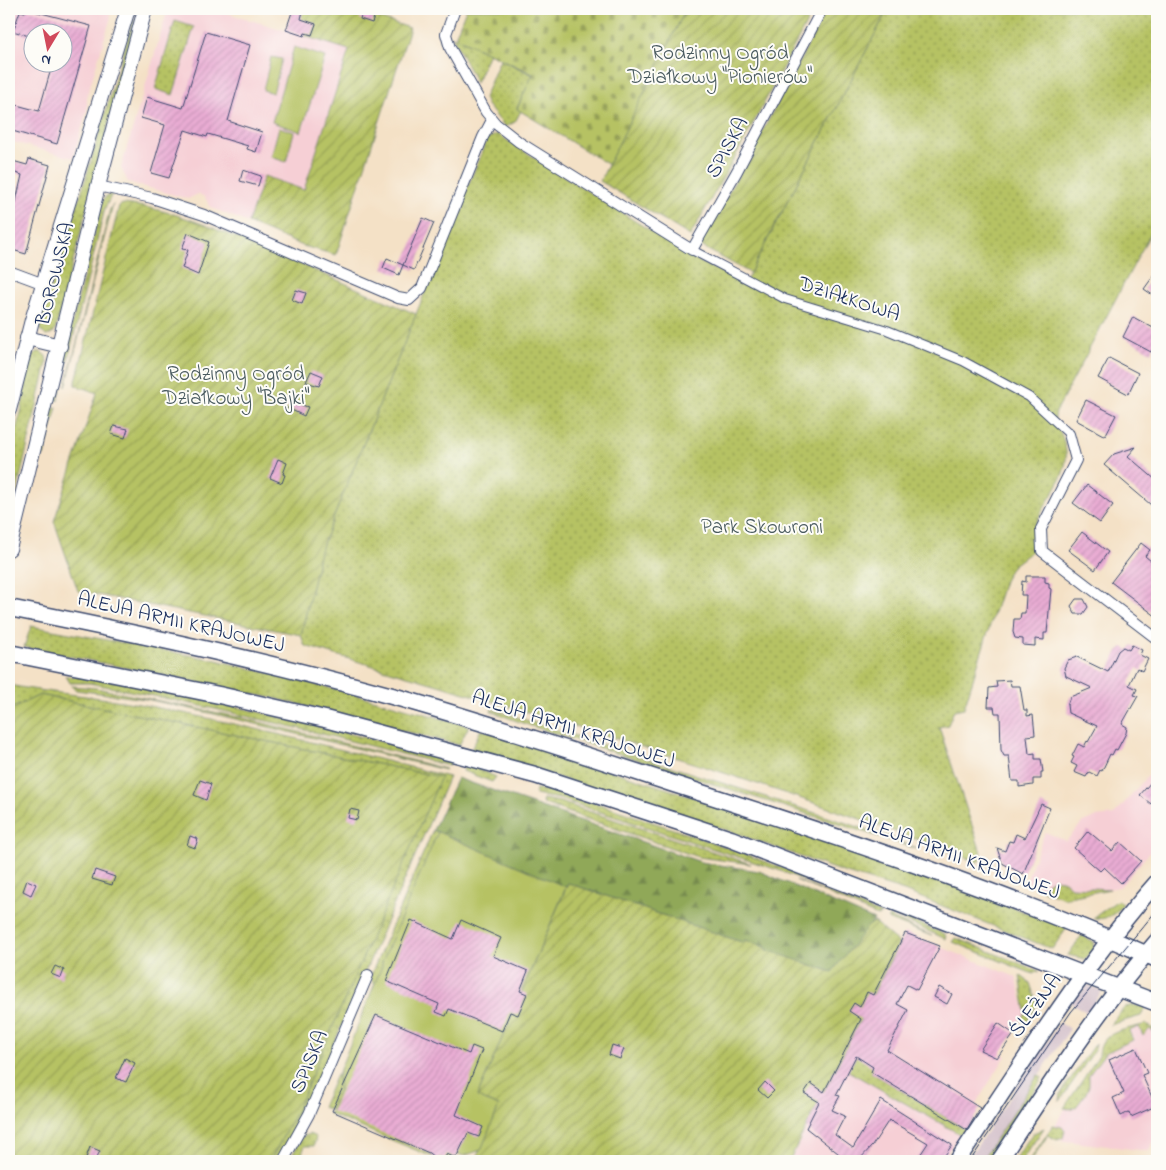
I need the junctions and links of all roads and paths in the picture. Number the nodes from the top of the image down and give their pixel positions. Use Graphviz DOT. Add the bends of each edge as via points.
graph roads {
  1 [pos="128,9"];
  2 [pos="145,9"];
  3 [pos="454,9"];
  4 [pos="822,9"];
  5 [pos="492,120"];
  6 [pos="98,186"];
  7 [pos="692,250"];
  8 [pos="9,271"];
  9 [pos="44,284"];
  10 [pos="27,338"];
  11 [pos="60,346"];
  12 [pos="9,410"];
  13 [pos="1069,434"];
  14 [pos="9,549"];
  15 [pos="9,608"];
  16 [pos="1157,639"];
  17 [pos="9,653"];
  18 [pos="1157,882"];
  19 [pos="1112,938"];
  20 [pos="1157,941"];
  21 [pos="1152,956"];
  22 [pos="368,975"];
  23 [pos="1085,975"];
  24 [pos="1119,988"];
  25 [pos="1157,1003"];
  26 [pos="283,1161"];
  27 [pos="957,1161"];
  28 [pos="999,1161"];
  1 -- 9 [label="street, BOROWSKA"];
  2 -- 6 [label="street, BOROWSKA"];
  3 -- 5 [label="street, DZIAŁKOWA" via="446,34 450,48"];
  4 -- 7 [label="street, SPISKA"];
  5 -- 6 [label="street" via="422,288 410,300 398,298 199,214 152,198"];
  5 -- 7 [label="street, DZIAŁKOWA" via="519,142"];
  6 -- 11 [label="street, BOROWSKA"];
  7 -- 13 [label="street, DZIAŁKOWA" via="785,299 887,330 963,361 1029,397"];
  8 -- 9 [label="street"];
  9 -- 10 [label="street, BOROWSKA"];
  10 -- 11 [label="street"];
  10 -- 12 [label="street, BOROWSKA"];
  11 -- 14 [label="street, BOROWSKA"];
  13 -- 16 [label="street, DZIAŁKOWA" via="1076,460 1041,529 1042,551"];
  15 -- 19 [label="main road, ALEJA ARMII KRAJOWEJ" via="220,652 472,719 939,871"];
  17 -- 23 [label="main road" via="325,719 535,775 731,839"];
  18 -- 19 [label="main road, ŚLĘŻNA"];
  19 -- 21 [label="main road, ALEJA ARMII KRAJOWEJ"];
  19 -- 23 [label="main road, ŚLĘŻNA"];
  20 -- 21 [label="main road"];
  21 -- 24 [label="main road"];
  22 -- 26 [label="street, SPISKA" via="309,1114"];
  23 -- 24 [label="main road"];
  23 -- 27 [label="main road, ŚLĘŻNA"];
  24 -- 25 [label="main road"];
  24 -- 28 [label="main road"];
}
